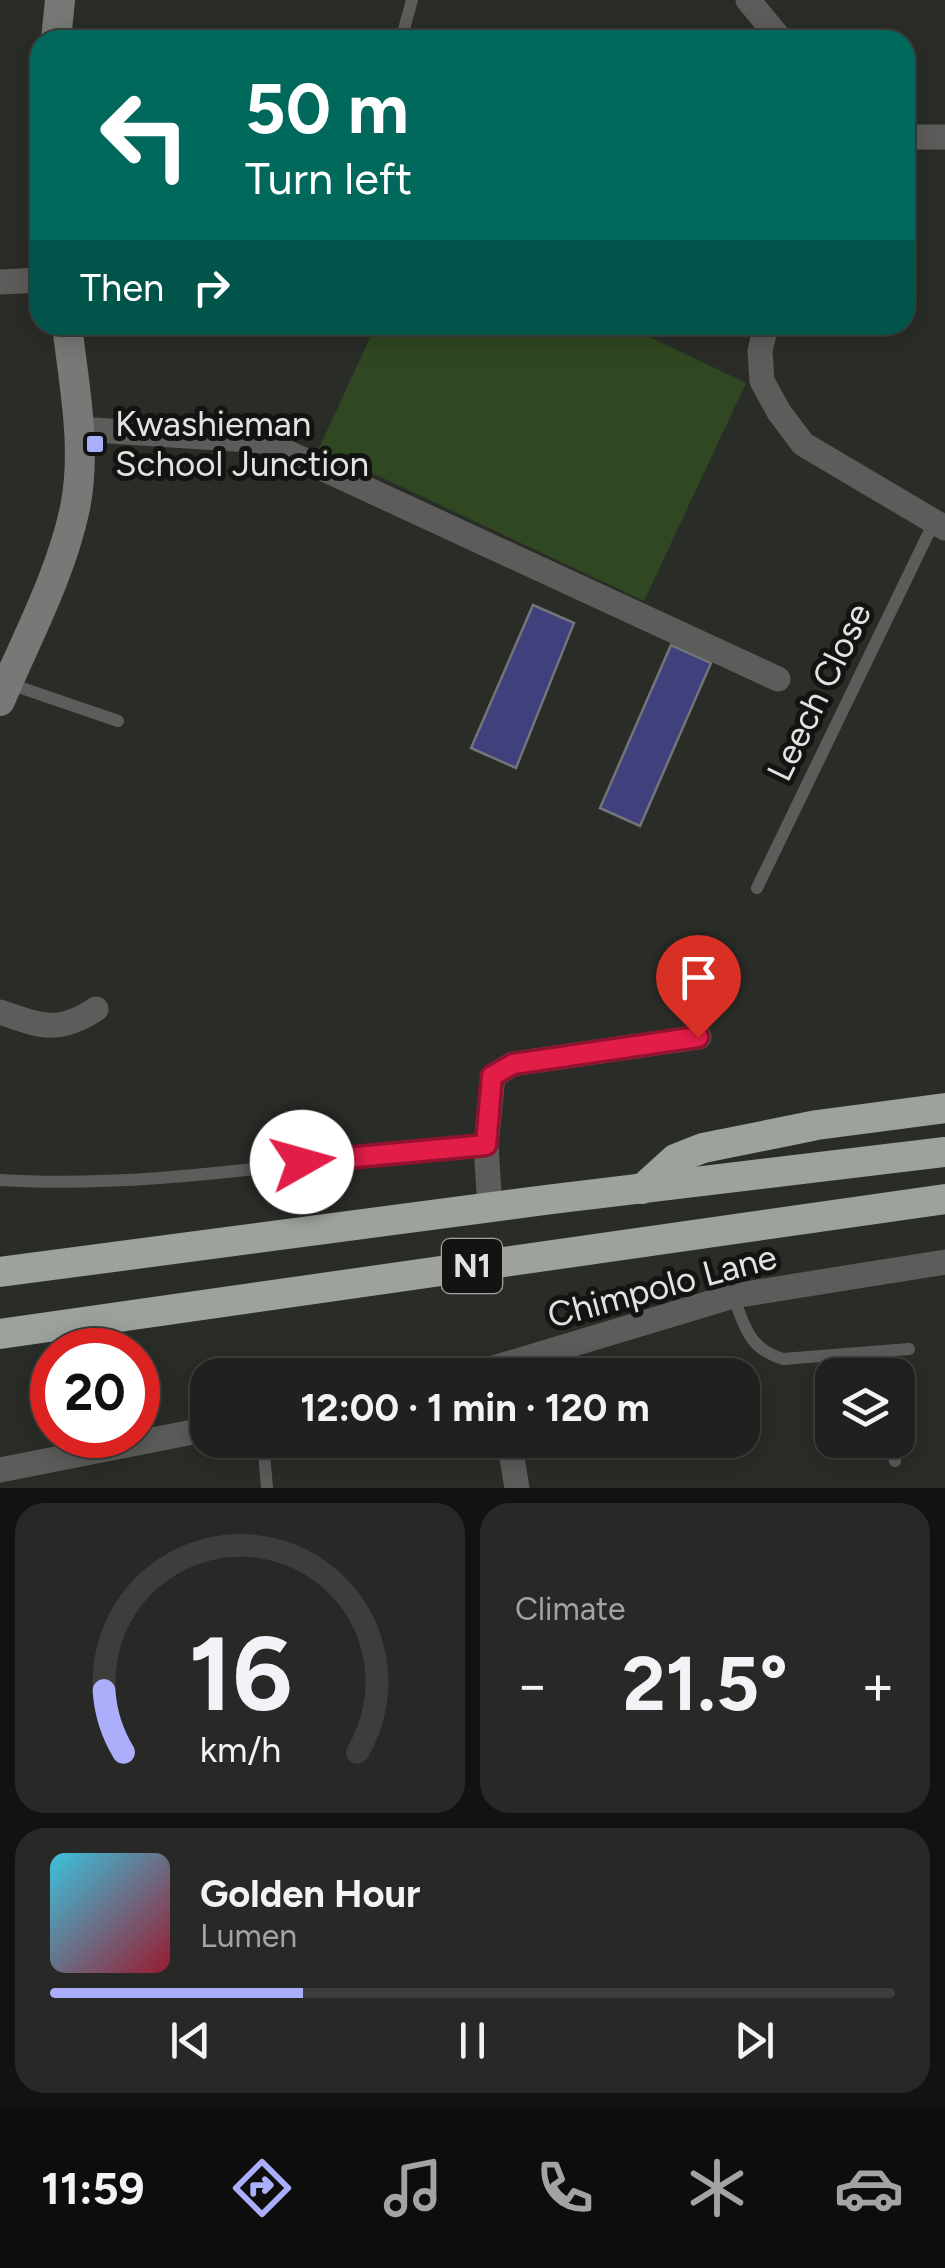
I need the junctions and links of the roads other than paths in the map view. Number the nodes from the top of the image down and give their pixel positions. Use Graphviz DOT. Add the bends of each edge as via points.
graph roads {
  1 [pos="60,0"];
  2 [pos="412,0"];
  3 [pos="748,0"];
  4 [pos="57,30"];
  5 [pos="404,30"];
  6 [pos="773,30"];
  7 [pos="915,137"];
  8 [pos="945,137"];
  9 [pos="30,280"];
  10 [pos="0,282"];
  11 [pos="68,335"];
  12 [pos="764,335"];
  13 [pos="79,429"];
  14 [pos="940,525"];
  15 [pos="778,679"];
  16 [pos="4,692"];
  17 [pos="118,721"];
  18 [pos="757,888"];
  19 [pos="96,1008"];
  20 [pos="0,1012"];
  21 [pos="698,1037"];
  22 [pos="945,1108"];
  23 [pos="486,1145"];
  24 [pos="945,1152"];
  25 [pos="0,1180"];
  26 [pos="642,1189"];
  27 [pos="945,1199"];
  28 [pos="490,1208"];
  29 [pos="0,1258"];
  30 [pos="945,1262"];
  31 [pos="69,1263"];
  32 [pos="0,1272"];
  33 [pos="733,1296"];
  34 [pos="0,1334"];
  35 [pos="909,1349"];
  36 [pos="870,1354"];
  37 [pos="538,1358"];
  38 [pos="871,1358"];
  39 [pos="190,1433"];
  40 [pos="264,1458"];
  41 [pos="512,1458"];
  42 [pos="895,1458"];
  43 [pos="896,1461"];
  44 [pos="0,1470"];
  45 [pos="267,1488"];
  46 [pos="517,1488"];
  1 -- 4 [label="main road"];
  2 -- 5 [label="lane"];
  3 -- 6 [label="street"];
  7 -- 8 [label="street"];
  9 -- 10 [label="street"];
  11 -- 13 [label="main road"];
  12 -- 14 [label="street" via="762,380 804,444"];
  13 -- 15 [label="street" via="263,441"];
  13 -- 16 [label="main road" via="76,506 66,543"];
  14 -- 18 [label="lane, Leech Close"];
  16 -- 17 [label="lane"];
  19 -- 20 [label="street" via="55,1027"];
  21 -- 23 [label="street" via="513,1064 492,1076"];
  22 -- 26 [label="highway" via="703,1148 675,1158"];
  23 -- 25 [label="lane" via="148,1180"];
  23 -- 28 [label="street"];
  24 -- 26 [label="highway, N1"];
  26 -- 28 [label="highway, N1"];
  27 -- 34 [label="highway, N1"];
  28 -- 31 [label="highway, N1"];
  29 -- 31 [label="highway"];
  30 -- 33 [label="street, Chimpolo Lane"];
  31 -- 32 [label="highway, N1"];
  33 -- 36 [label="lane" via="748,1335 765,1354"];
  33 -- 37 [label="street, Chimpolo Lane"];
  35 -- 36 [label="lane"];
  36 -- 38 [label="lane"];
  39 -- 44 [label="street"];
  40 -- 45 [label="lane"];
  41 -- 46 [label="street"];
  42 -- 43 [label="lane"];
}
